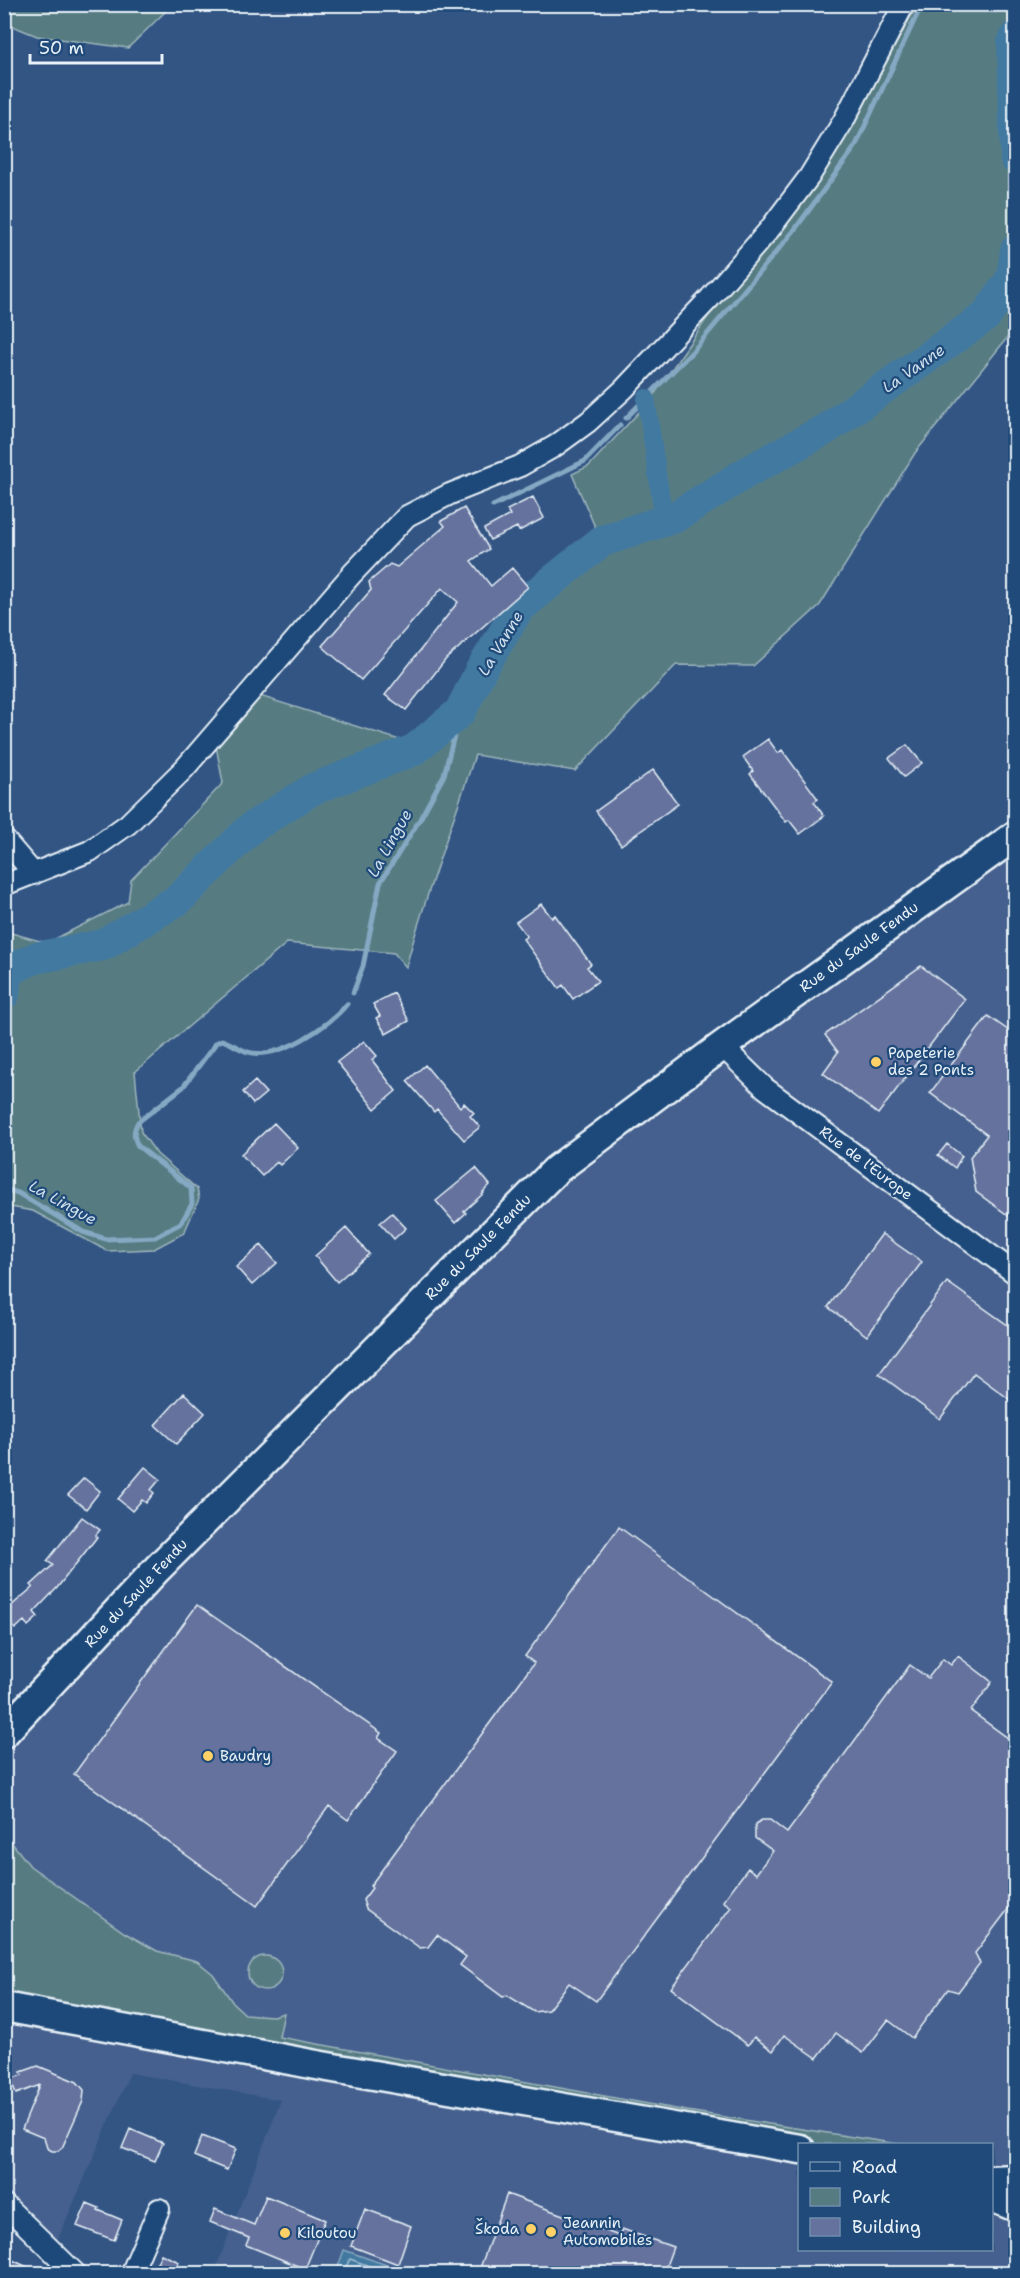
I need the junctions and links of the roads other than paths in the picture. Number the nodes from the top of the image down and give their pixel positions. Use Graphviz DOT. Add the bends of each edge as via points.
graph roads {
  1 [pos="904,4"];
  2 [pos="1016,835"];
  3 [pos="4,839"];
  4 [pos="34,874"];
  5 [pos="4,885"];
  6 [pos="722,1046"];
  7 [pos="1016,1274"];
  8 [pos="4,1733"];
  9 [pos="4,2007"];
  10 [pos="4,2026"];
  11 [pos="798,2149"];
  12 [pos="798,2163"];
  13 [pos="1016,2179"];
  14 [pos="993,2180"];
  15 [pos="993,2197"];
  16 [pos="4,2204"];
  17 [pos="1016,2207"];
  18 [pos="159,2209"];
  19 [pos="76,2274"];
  20 [pos="131,2274"];
  1 -- 4 [label="street" via="844,120 809,177 725,281 624,389 555,446 520,466 407,516 184,769 135,817 90,851"];
  2 -- 6 [label="main road, Rue du Saule Fendu"];
  3 -- 4 [label="street"];
  4 -- 5 [label="street"];
  6 -- 7 [label="street, Rue de l'Europe" via="765,1088"];
  6 -- 8 [label="main road, Rue du Saule Fendu" via="556,1170 157,1569"];
  9 -- 11 [label="main road"];
  10 -- 12 [label="main road"];
  13 -- 14 [label="main road"];
  15 -- 17 [label="main road"];
  16 -- 19 [label="street"];
  18 -- 20 [label="street"];
}
